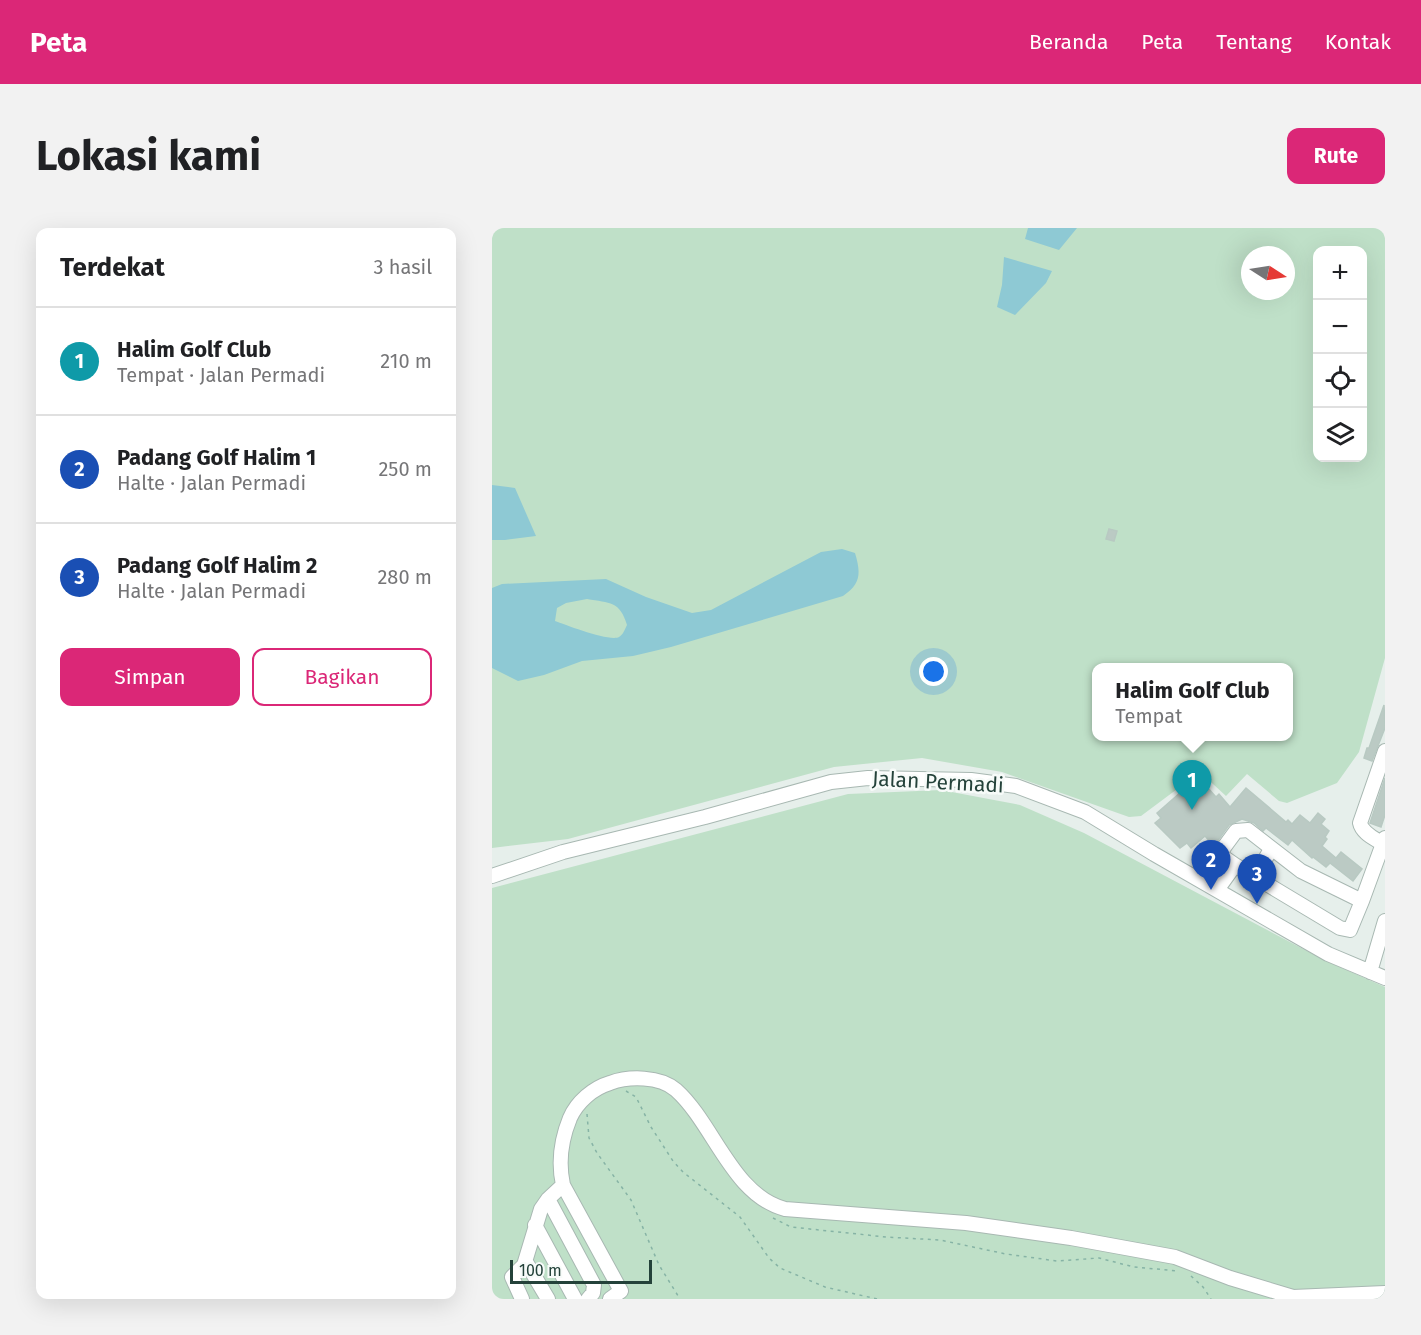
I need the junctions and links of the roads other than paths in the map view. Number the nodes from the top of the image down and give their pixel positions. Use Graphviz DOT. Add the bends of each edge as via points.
graph roads {
  1 [pos="1385,751"];
  2 [pos="1384,841"];
  3 [pos="1271,849"];
  4 [pos="1235,865"];
  5 [pos="492,876"];
  6 [pos="1255,877"];
  7 [pos="1217,890"];
  8 [pos="1362,901"];
  9 [pos="1385,921"];
  10 [pos="1370,972"];
  11 [pos="1385,978"];
  12 [pos="564,1185"];
  13 [pos="548,1199"];
  14 [pos="535,1225"];
  15 [pos="526,1262"];
  16 [pos="1385,1293"];
  17 [pos="619,1296"];
  18 [pos="522,1299"];
  19 [pos="548,1299"];
  20 [pos="575,1299"];
  21 [pos="588,1299"];
  1 -- 2 [label="street" via="1360,823 1365,832"];
  2 -- 8 [label="street"];
  3 -- 4 [label="street" via="1251,831 1236,831 1221,853"];
  3 -- 6 [label="street"];
  3 -- 8 [label="street" via="1301,871"];
  4 -- 6 [label="street"];
  4 -- 7 [label="street"];
  5 -- 7 [label="street, Jalan Permadi" via="563,852 831,782 932,778 1016,786 1076,808"];
  6 -- 8 [label="street" via="1345,929 1350,930"];
  7 -- 10 [label="street, Jalan Permadi" via="1328,954"];
  9 -- 10 [label="street"];
  10 -- 11 [label="street, Jalan Permadi"];
  12 -- 13 [label="street"];
  12 -- 16 [label="street" via="560,1169 564,1135 571,1116 586,1095 617,1080 661,1082 675,1089 752,1190 776,1207 966,1223 1132,1249 1174,1257 1293,1298"];
  12 -- 17 [label="street"];
  13 -- 14 [label="street"];
  13 -- 21 [label="street" via="594,1285"];
  14 -- 15 [label="street"];
  14 -- 20 [label="street"];
  15 -- 18 [label="street" via="512,1277"];
  15 -- 19 [label="street"];
}
